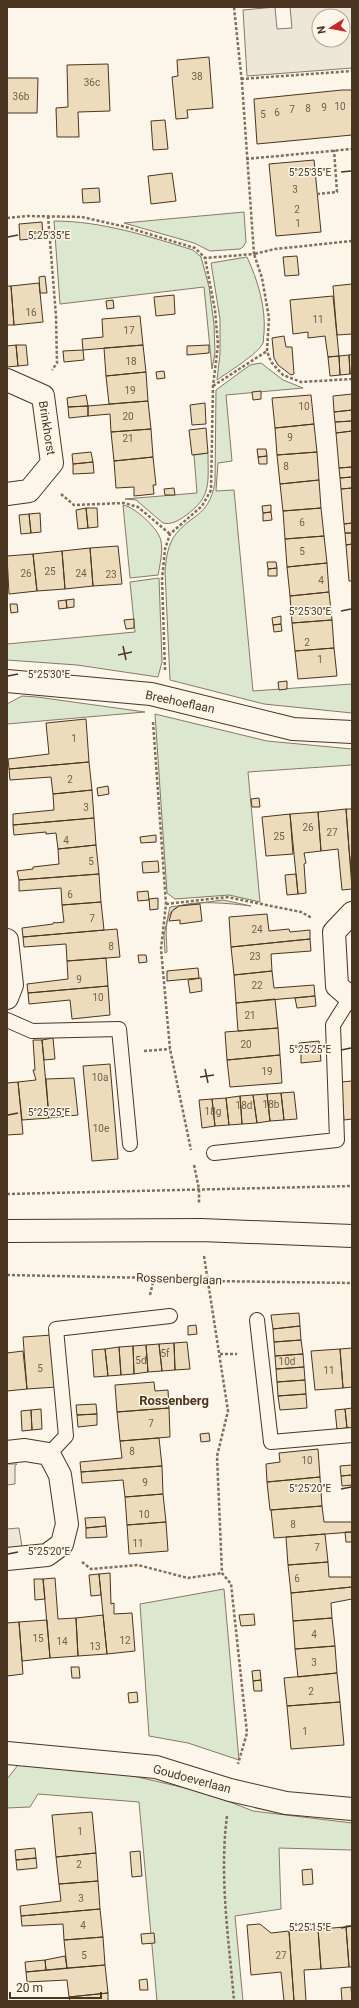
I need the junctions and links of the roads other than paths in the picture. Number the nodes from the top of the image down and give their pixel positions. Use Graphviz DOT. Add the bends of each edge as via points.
graph roads {
  1 [pos="7,380"];
  2 [pos="7,494"];
  3 [pos="7,681"];
  4 [pos="352,732"];
  5 [pos="352,913"];
  6 [pos="7,940"];
  7 [pos="7,998"];
  8 [pos="351,998"];
  9 [pos="7,1020"];
  10 [pos="130,1144"];
  11 [pos="214,1153"];
  12 [pos="7,1232"];
  13 [pos="352,1236"];
  14 [pos="170,1316"];
  15 [pos="257,1320"];
  16 [pos="352,1436"];
  17 [pos="7,1452"];
  18 [pos="49,1454"];
  19 [pos="7,1559"];
  20 [pos="7,1753"];
  21 [pos="352,1809"];
  1 -- 2 [label="street, Brinkhorst" via="43,396 52,463 29,491"];
  3 -- 4 [label="street, Breehoeflaan" via="151,694 294,728"];
  5 -- 8 [label="street" via="335,931 337,986"];
  6 -- 7 [label="street" via="12,984"];
  8 -- 11 [label="lane" via="333,1025 337,1140"];
  9 -- 10 [label="lane" via="32,1031 119,1029"];
  12 -- 13 [label="street" via="200,1230"];
  14 -- 18 [label="lane" via="56,1329 66,1436"];
  15 -- 16 [label="lane" via="271,1442"];
  17 -- 18 [label="street" via="25,1450"];
  18 -- 19 [label="street" via="61,1482 67,1524 62,1544 47,1555"];
  20 -- 21 [label="street, Goudoeverlaan" via="156,1767 230,1790 286,1803"];
}
